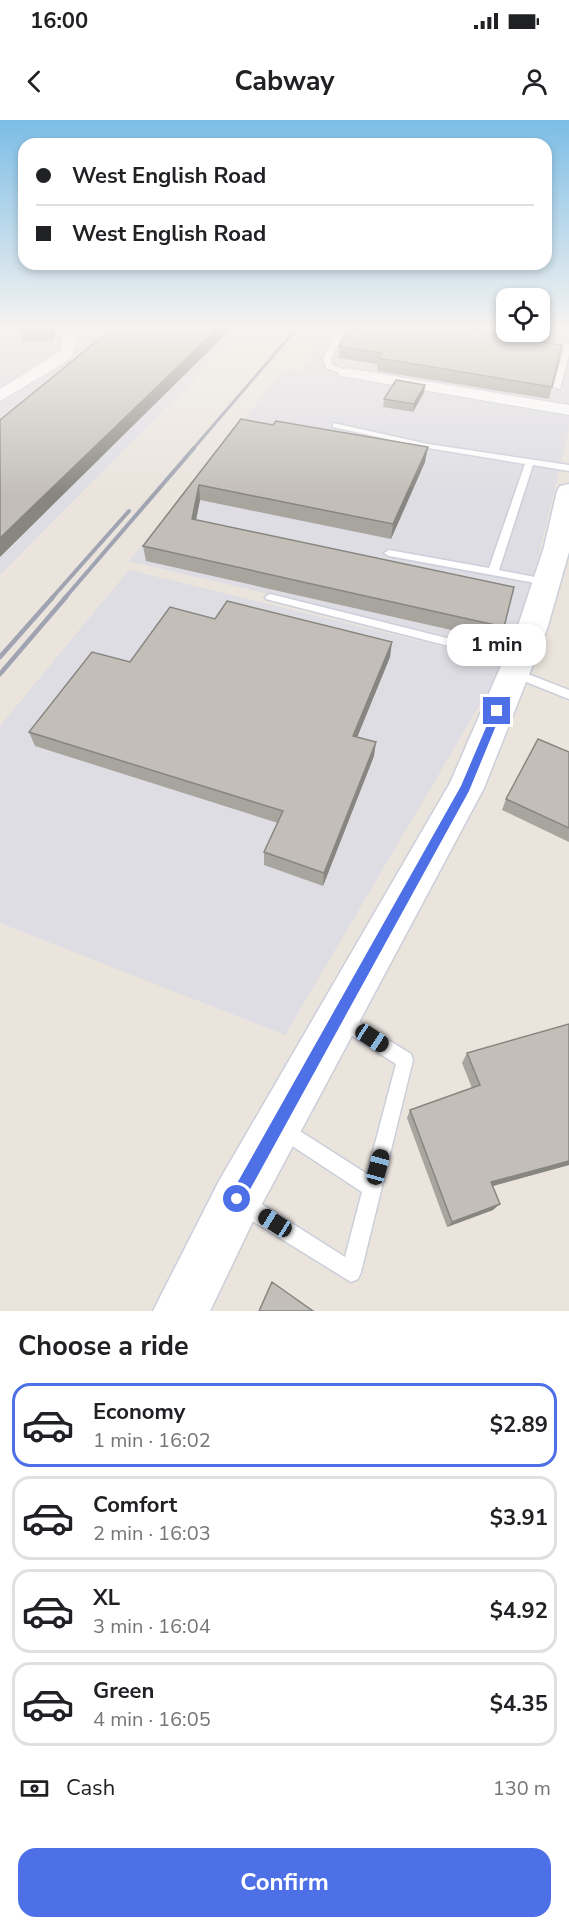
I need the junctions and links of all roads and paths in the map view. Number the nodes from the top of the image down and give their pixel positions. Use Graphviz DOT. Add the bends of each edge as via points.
graph roads {
  1 [pos="20,384"];
  2 [pos="414,384"];
  3 [pos="558,384"];
  4 [pos="557,387"];
  5 [pos="0,396"];
  6 [pos="569,410"];
  7 [pos="336,425"];
  8 [pos="530,462"];
  9 [pos="569,468"];
  10 [pos="569,491"];
  11 [pos="389,553"];
  12 [pos="493,572"];
  13 [pos="546,582"];
  14 [pos="270,597"];
  15 [pos="516,666"];
  16 [pos="569,695"];
  17 [pos="338,1017"];
  18 [pos="277,1126"];
  19 [pos="372,1188"];
  20 [pos="237,1199"];
  21 [pos="181,1311"];
  1 -- 5 [label="street"];
  2 -- 6 [label="street"];
  3 -- 4 [label="lane"];
  7 -- 8 [label="lane" via="428,446"];
  8 -- 9 [label="lane"];
  8 -- 12 [label="lane"];
  10 -- 13 [label="main road"];
  11 -- 12 [label="lane"];
  12 -- 13 [label="lane"];
  13 -- 15 [label="main road"];
  14 -- 15 [label="lane"];
  15 -- 16 [label="lane"];
  15 -- 17 [label="main road" via="466,788"];
  17 -- 18 [label="main road"];
  17 -- 19 [label="lane" via="405,1060"];
  18 -- 19 [label="lane"];
  18 -- 20 [label="main road"];
  19 -- 20 [label="lane" via="351,1272"];
  20 -- 21 [label="main road"];
}
